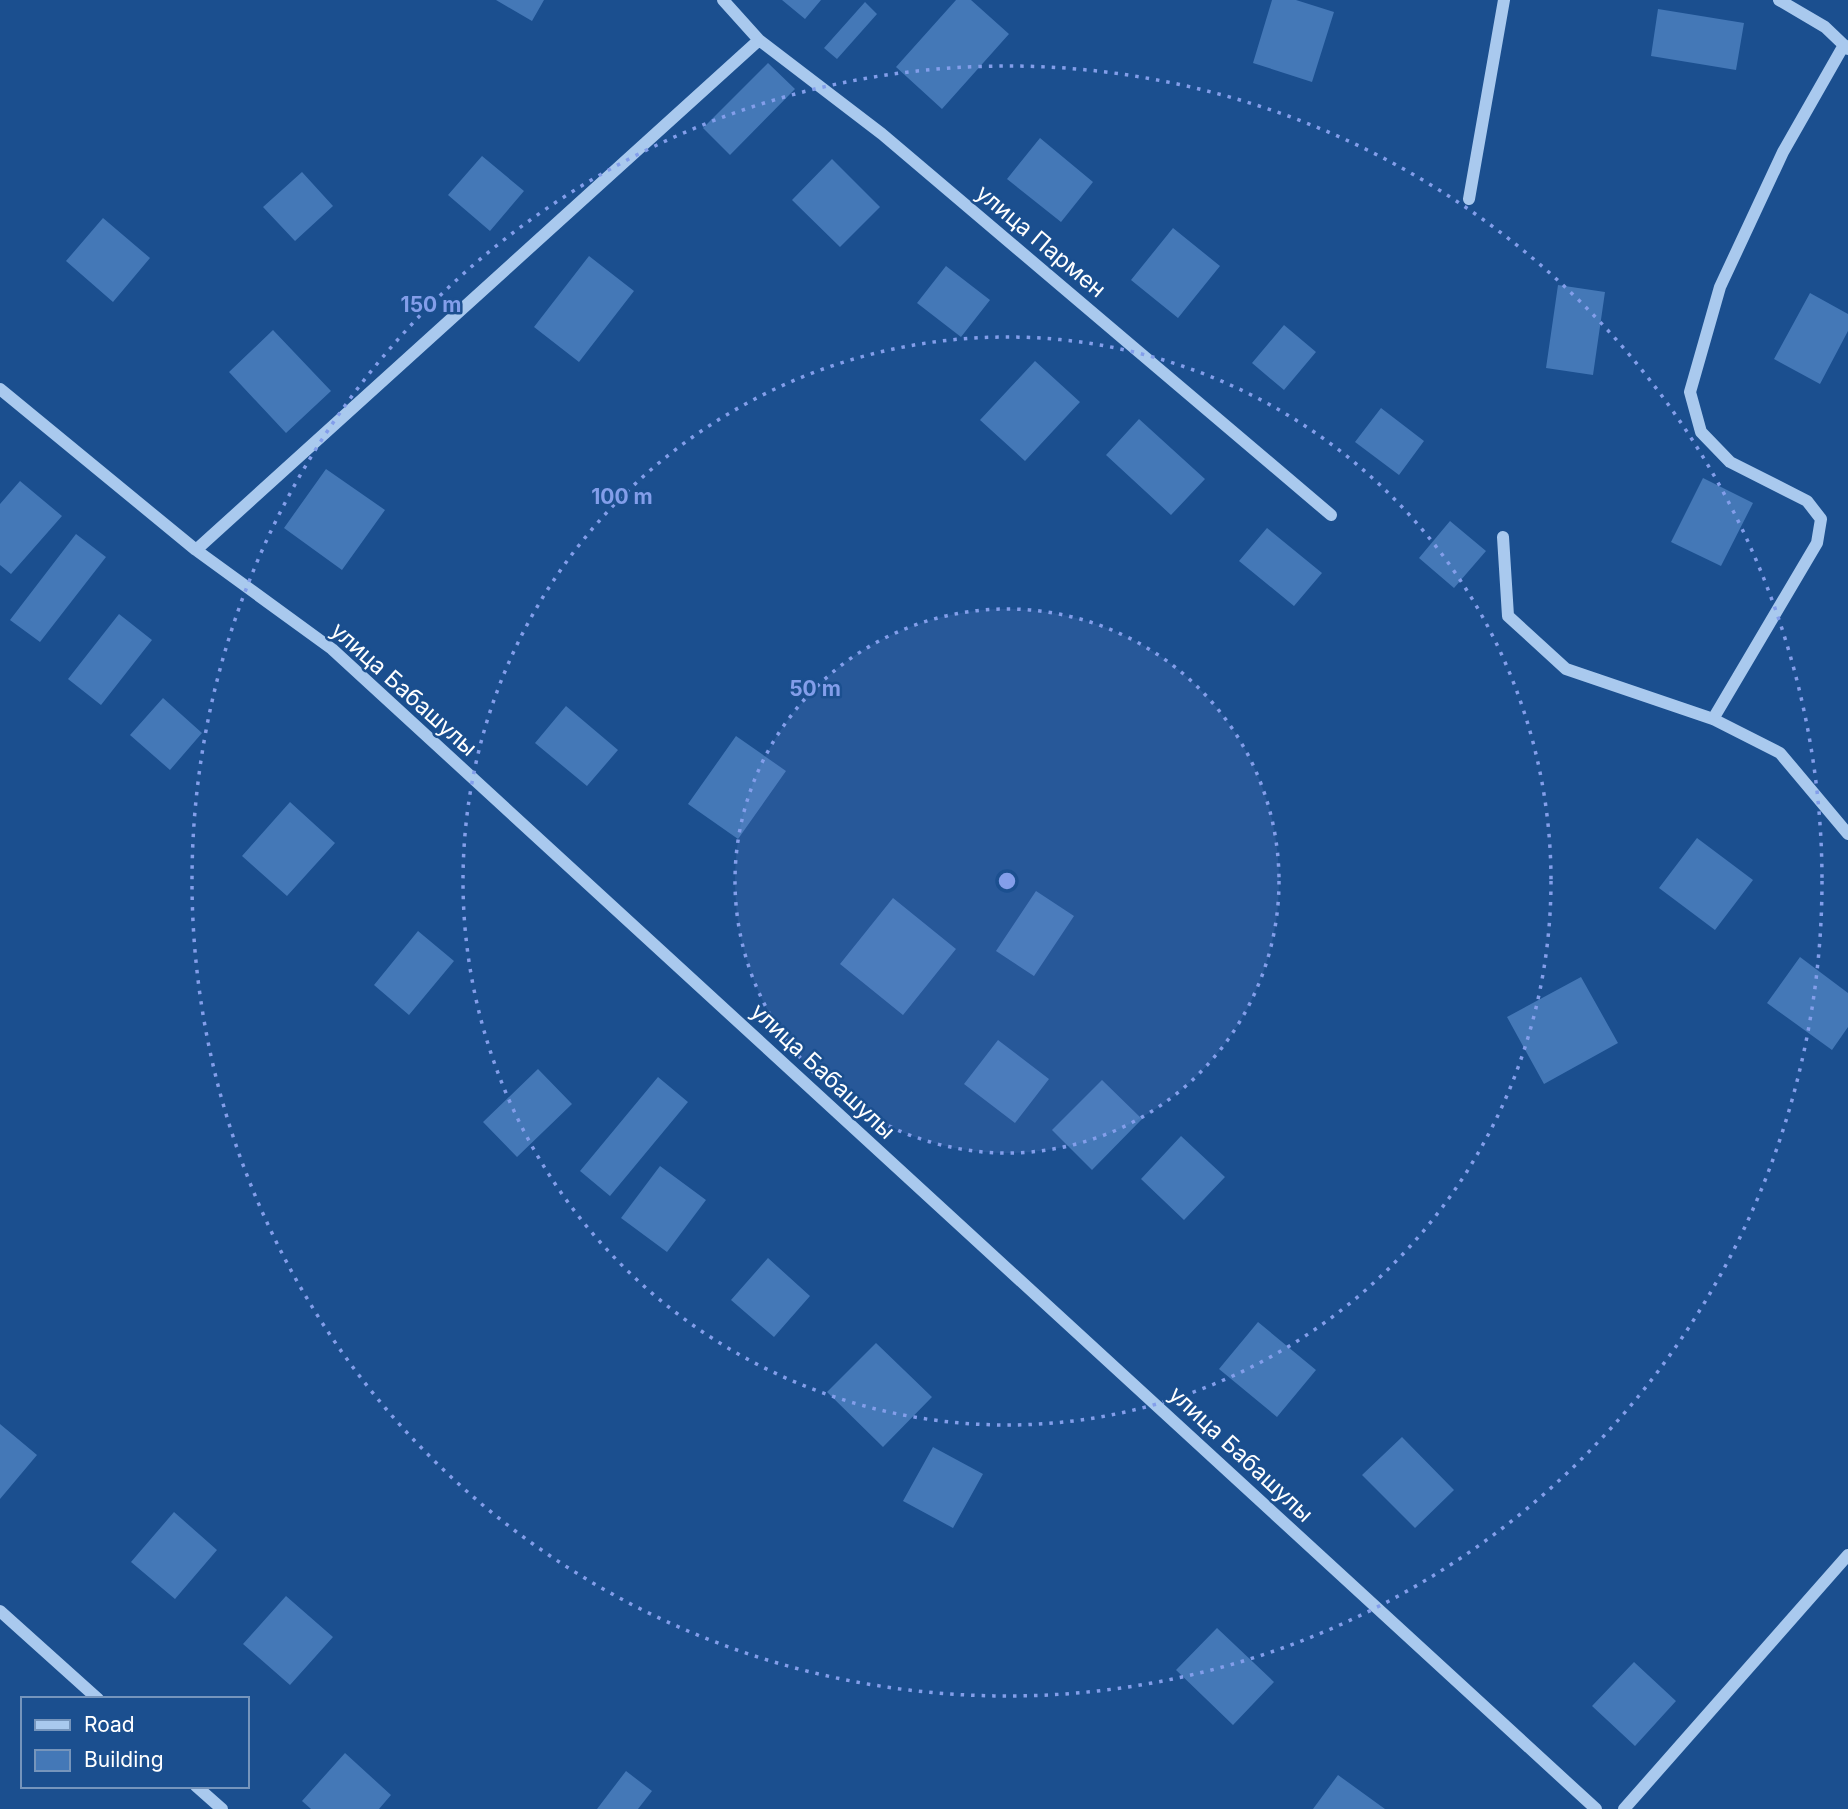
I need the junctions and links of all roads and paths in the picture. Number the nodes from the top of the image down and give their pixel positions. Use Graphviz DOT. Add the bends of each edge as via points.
graph roads {
  1 [pos="723,0"];
  2 [pos="1504,0"];
  3 [pos="1779,0"];
  4 [pos="759,40"];
  5 [pos="1846,47"];
  6 [pos="1469,199"];
  7 [pos="0,389"];
  8 [pos="1331,515"];
  9 [pos="1503,537"];
  10 [pos="196,550"];
  11 [pos="1713,719"];
  12 [pos="1848,834"];
  13 [pos="1848,1555"];
  14 [pos="0,1611"];
  15 [pos="96,1697"];
  16 [pos="198,1788"];
  17 [pos="222,1809"];
  18 [pos="1596,1809"];
  19 [pos="1624,1809"];
  1 -- 4 [label="street, улица Пармен"];
  2 -- 6 [label="street"];
  3 -- 5 [label="street" via="1825,27"];
  4 -- 8 [label="street, улица Пармен" via="882,134"];
  4 -- 10 [label="street"];
  5 -- 11 [label="street" via="1783,152 1720,287 1690,392 1701,432 1730,462 1807,501 1821,519 1817,543"];
  7 -- 10 [label="street, улица Бабашулы"];
  9 -- 11 [label="street" via="1508,616 1566,669"];
  10 -- 18 [label="street, улица Бабашулы" via="332,649"];
  11 -- 12 [label="street" via="1780,753"];
  13 -- 19 [label="street"];
  14 -- 15 [label="street"];
  16 -- 17 [label="street"];
}
